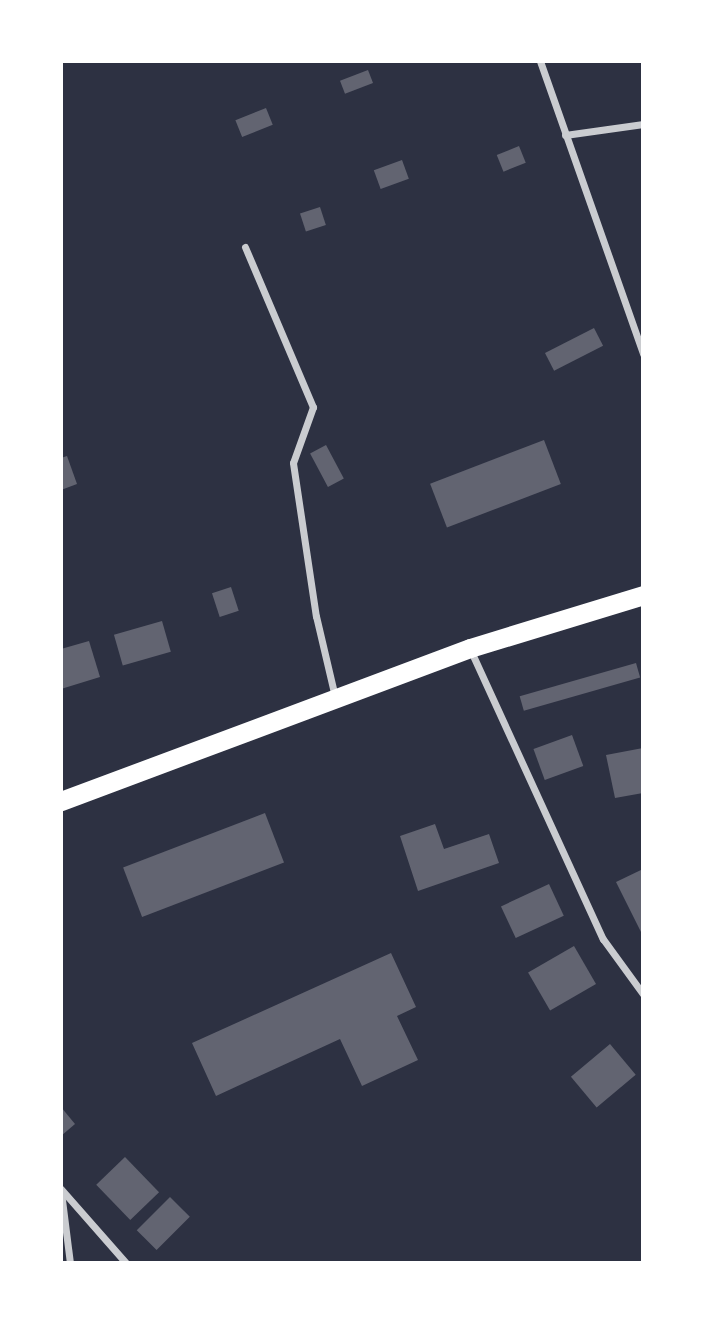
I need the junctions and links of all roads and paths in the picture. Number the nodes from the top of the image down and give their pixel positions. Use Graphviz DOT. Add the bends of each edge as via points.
graph roads {
  1 [pos="540,61"];
  2 [pos="643,124"];
  3 [pos="565,135"];
  4 [pos="245,247"];
  5 [pos="643,354"];
  6 [pos="643,595"];
  7 [pos="470,649"];
  8 [pos="335,698"];
  9 [pos="61,801"];
  10 [pos="643,994"];
  11 [pos="61,1191"];
  12 [pos="70,1263"];
  13 [pos="126,1263"];
  1 -- 3 [label="street"];
  2 -- 3 [label="street"];
  3 -- 5 [label="street"];
  4 -- 8 [label="street" via="313,407 293,463 316,617"];
  6 -- 7 [label="highway"];
  7 -- 8 [label="highway"];
  7 -- 10 [label="street" via="603,939"];
  8 -- 9 [label="highway"];
  11 -- 12 [label="street"];
  11 -- 13 [label="street"];
}
